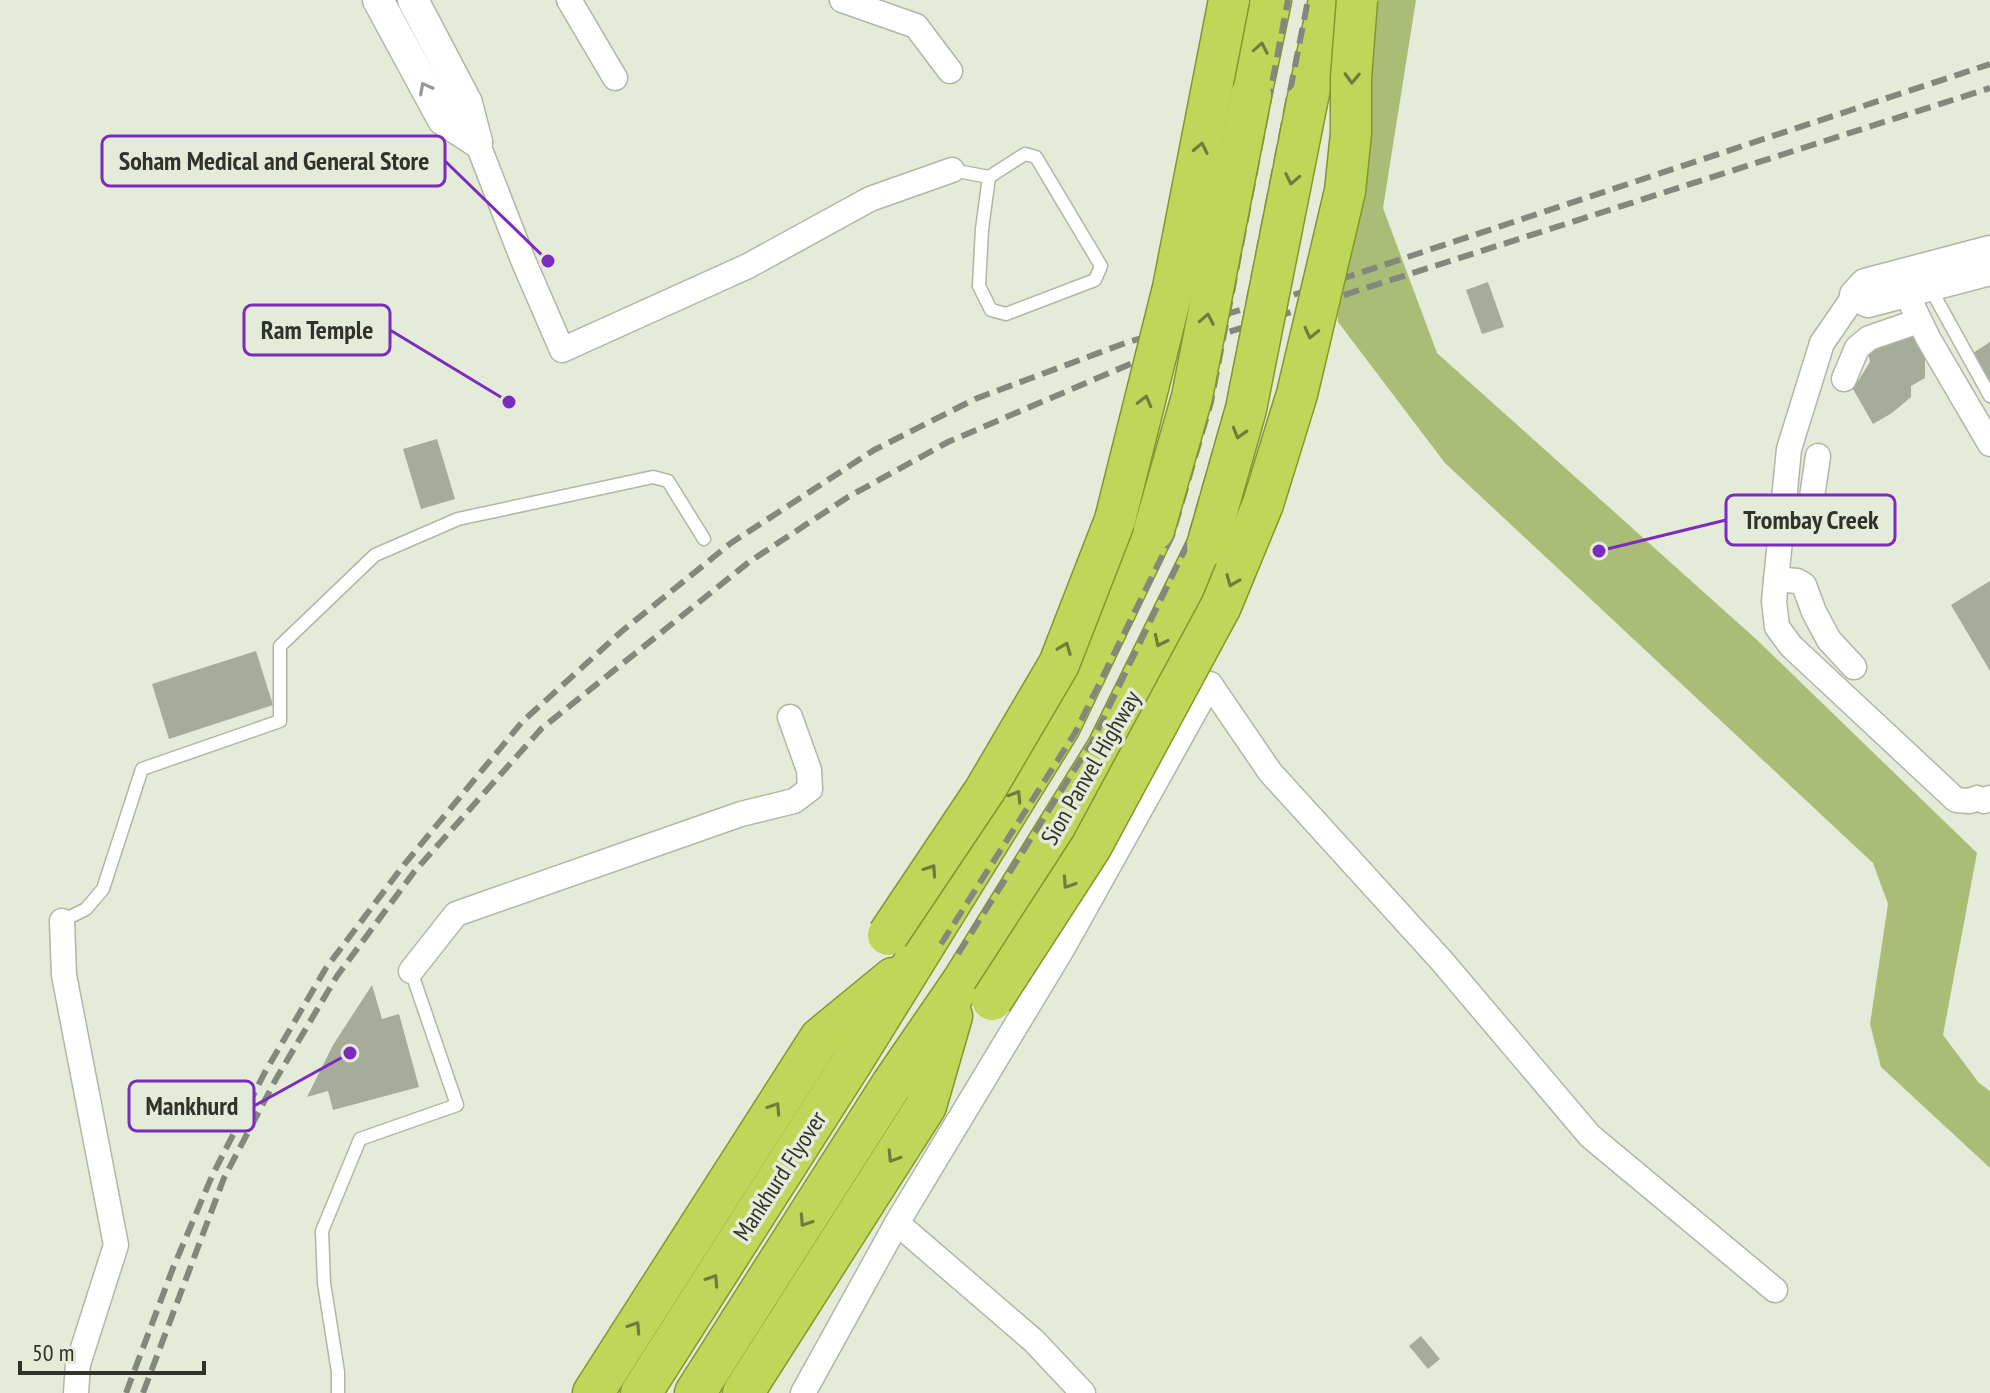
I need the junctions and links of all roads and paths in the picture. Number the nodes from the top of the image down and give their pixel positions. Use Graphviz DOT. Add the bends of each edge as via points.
graph roads {
  1 [pos="378,0"];
  2 [pos="413,0"];
  3 [pos="569,0"];
  4 [pos="842,0"];
  5 [pos="1229,0"];
  6 [pos="1271,0"];
  7 [pos="1329,0"];
  8 [pos="1357,0"];
  9 [pos="950,71"];
  10 [pos="615,78"];
  11 [pos="477,142"];
  12 [pos="952,170"];
  13 [pos="989,177"];
  14 [pos="1990,251"];
  15 [pos="1990,270"];
  16 [pos="1911,284"];
  17 [pos="1855,295"];
  18 [pos="1919,321"];
  19 [pos="1844,379"];
  20 [pos="1990,396"];
  21 [pos="1990,444"];
  22 [pos="1818,456"];
  23 [pos="1782,517"];
  24 [pos="704,539"];
  25 [pos="1776,579"];
  26 [pos="1854,667"];
  27 [pos="790,717"];
  28 [pos="1990,798"];
  29 [pos="62,921"];
  30 [pos="902,947"];
  31 [pos="411,971"];
  32 [pos="977,991"];
  33 [pos="897,1223"];
  34 [pos="1775,1290"];
  35 [pos="76,1393"];
  36 [pos="338,1393"];
  37 [pos="593,1393"];
  38 [pos="641,1393"];
  39 [pos="695,1393"];
  40 [pos="743,1393"];
  41 [pos="803,1393"];
  42 [pos="1083,1393"];
  11 -- 1 [label="street, one-way" via="443,120"];
  2 -- 11 [label="street" via="467,103"];
  3 -- 10 [label="street"];
  4 -- 9 [label="street" via="916,26"];
  30 -- 5 [label="highway, one-way, bridge" via="1059,664 1115,520 1173,288"];
  30 -- 6 [label="highway, Sion Panvel Highway, one-way, bridge" via="958,887 1060,726 1154,530 1192,397"];
  7 -- 32 [label="highway, Sion Panvel Highway, one-way, bridge" via="1246,409 1207,546 1107,749"];
  8 -- 32 [label="highway, one-way, bridge" via="1345,191 1297,394 1263,504 1221,606 1091,847"];
  11 -- 12 [label="street" via="562,350 748,266 870,199"];
  12 -- 13 [label="lane"];
  13 -- 13 [label="lane" via="1025,154 1036,157 1101,266 1095,280 1006,314 991,310 979,286"];
  14 -- 16 [label="street"];
  15 -- 16 [label="street"];
  16 -- 17 [label="street" via="1868,302"];
  16 -- 18 [label="street"];
  16 -- 20 [label="lane"];
  17 -- 23 [label="street" via="1822,343 1789,449"];
  18 -- 19 [label="street" via="1869,338 1857,348"];
  18 -- 21 [label="street"];
  22 -- 23 [label="street" via="1808,527"];
  23 -- 25 [label="street"];
  24 -- 29 [label="lane" via="668,481 653,477 458,519 375,555 280,646 280,721 142,769 103,889 86,909"];
  25 -- 26 [label="street" via="1804,585 1829,640"];
  25 -- 28 [label="street" via="1777,627 1791,646 1956,800"];
  27 -- 31 [label="street" via="809,770 810,789 794,801 741,814 456,914"];
  29 -- 35 [label="street" via="64,975 116,1245 78,1364"];
  37 -- 30 [label="highway, one-way" via="820,1038"];
  38 -- 30 [label="highway, Mankhurd Flyover, one-way" via="854,1059"];
  31 -- 36 [label="lane" via="457,1105 360,1139 350,1163 322,1231"];
  32 -- 39 [label="highway, Mankhurd Flyover, one-way" via="892,1084"];
  32 -- 40 [label="highway, one-way" via="926,1106"];
  33 -- 34 [label="street" via="1064,946 1210,684 1270,772 1441,960 1590,1136"];
  33 -- 41 [label="street"];
  33 -- 42 [label="street" via="1034,1341"];
}
